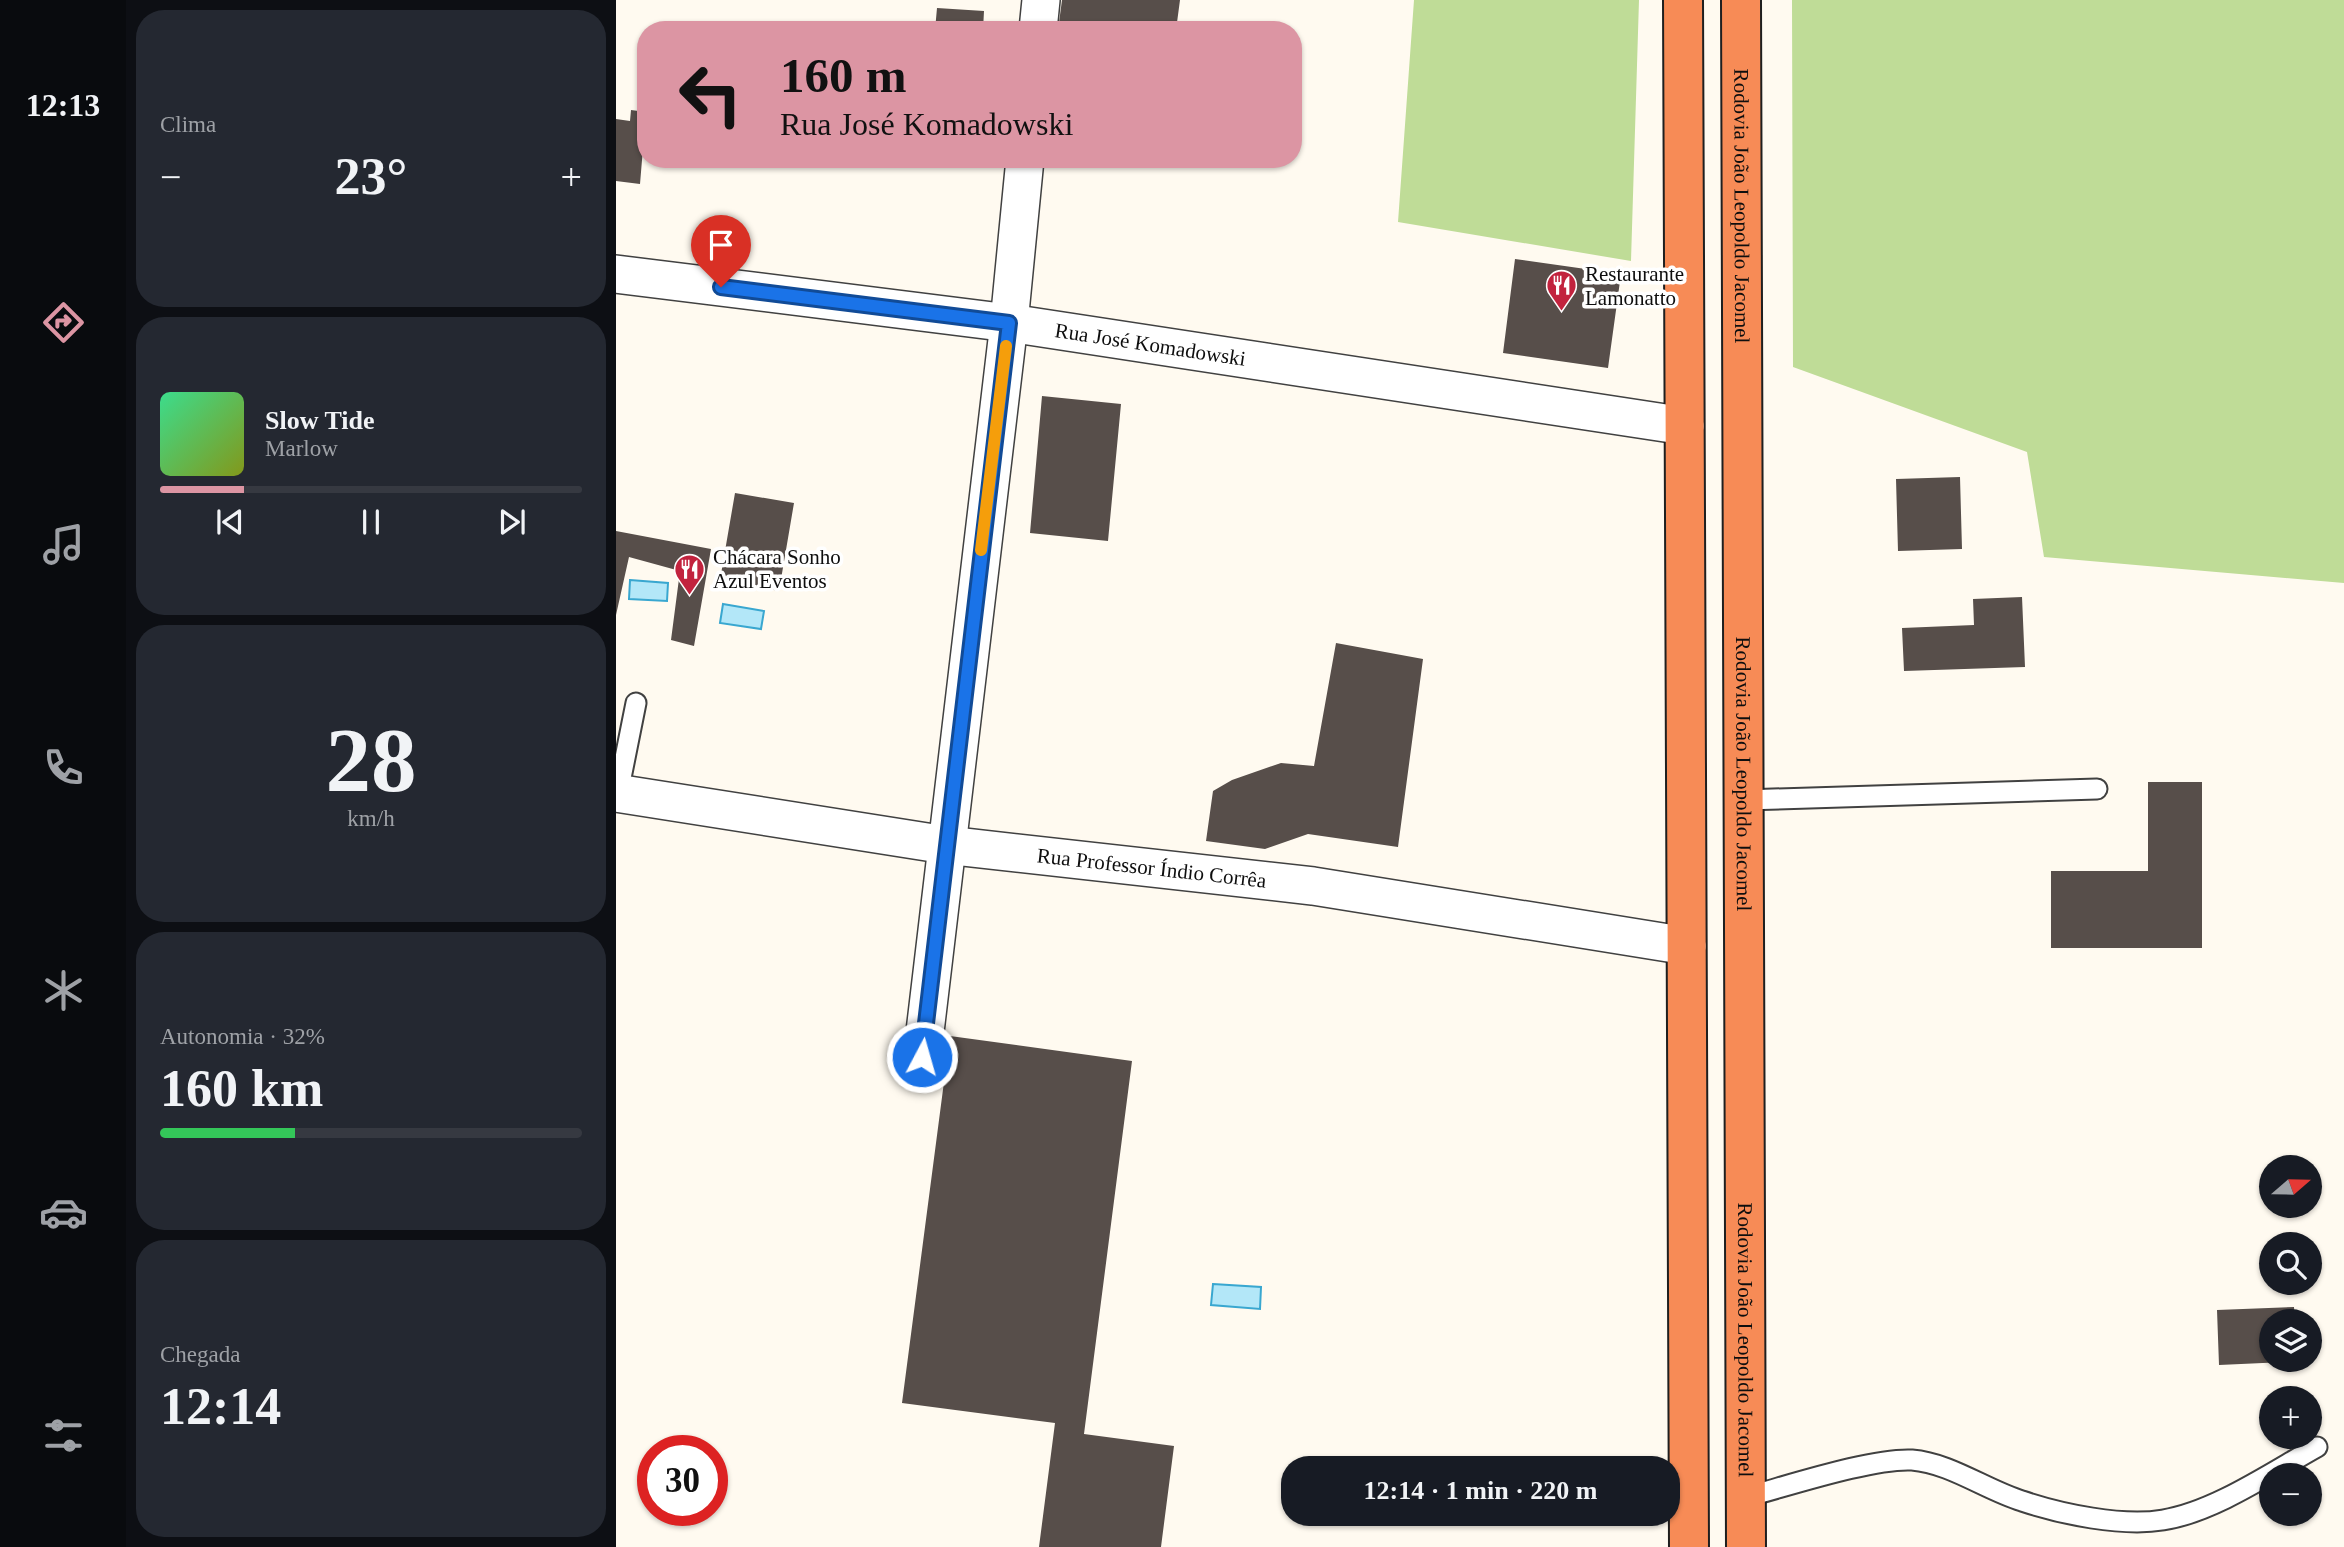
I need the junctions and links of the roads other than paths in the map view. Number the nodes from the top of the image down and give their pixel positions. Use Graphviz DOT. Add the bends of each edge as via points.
graph roads {
  1 [pos="1041,0"];
  2 [pos="1684,0"];
  3 [pos="1741,0"];
  4 [pos="1039,21"];
  5 [pos="1024,168"];
  6 [pos="616,274"];
  7 [pos="1009,323"];
  8 [pos="1685,426"];
  9 [pos="636,703"];
  10 [pos="2097,789"];
  11 [pos="617,793"];
  12 [pos="1744,800"];
  13 [pos="946,845"];
  14 [pos="1687,946"];
  15 [pos="922,1057"];
  16 [pos="2313,1449"];
  17 [pos="1746,1496"];
  18 [pos="1689,1547"];
  19 [pos="1746,1547"];
  1 -- 4 [label="street"];
  2 -- 8 [label="highway"];
  3 -- 12 [label="highway, Rodovia João Leopoldo Jacomel"];
  5 -- 7 [label="street"];
  6 -- 7 [label="street, Rua José Komadowski"];
  7 -- 8 [label="street, Rua José Komadowski"];
  7 -- 13 [label="street"];
  8 -- 14 [label="highway"];
  9 -- 11 [label="lane"];
  10 -- 12 [label="lane"];
  11 -- 13 [label="street, Rua Professor Índio Corrêa"];
  12 -- 17 [label="highway, Rodovia João Leopoldo Jacomel"];
  13 -- 14 [label="street, Rua Professor Índio Corrêa" via="1314,886"];
  13 -- 15 [label="street"];
  14 -- 18 [label="highway"];
  16 -- 17 [label="lane" via="2213,1503 2163,1520 2093,1519 2021,1501 1912,1460 1880,1463"];
  17 -- 19 [label="highway, Rodovia João Leopoldo Jacomel"];
}
